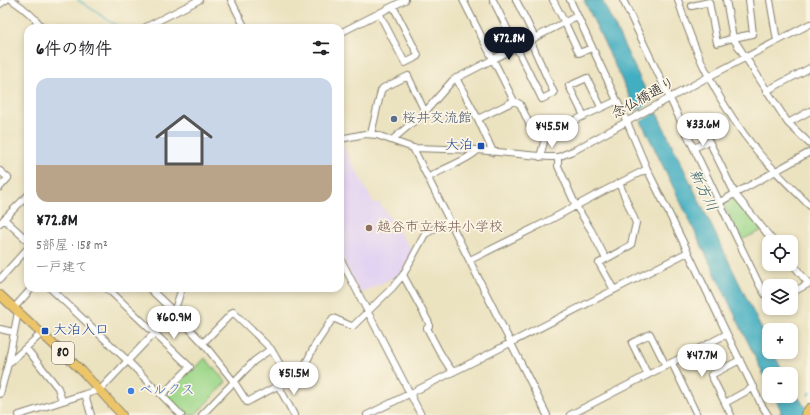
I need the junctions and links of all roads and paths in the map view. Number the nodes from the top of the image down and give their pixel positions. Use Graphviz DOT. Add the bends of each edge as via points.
graph roads {
  1 [pos="6,0"];
  2 [pos="12,0"];
  3 [pos="199,0"];
  4 [pos="231,0"];
  5 [pos="405,0"];
  6 [pos="463,0"];
  7 [pos="493,0"];
  8 [pos="516,0"];
  9 [pos="553,0"];
  10 [pos="570,0"];
  11 [pos="623,0"];
  12 [pos="678,0"];
  13 [pos="726,0"];
  14 [pos="748,0"];
  15 [pos="770,0"];
  16 [pos="0,4"];
  17 [pos="393,6"];
  18 [pos="692,6"];
  19 [pos="379,13"];
  20 [pos="578,16"];
  21 [pos="565,23"];
  22 [pos="39,24"];
  23 [pos="152,24"];
  24 [pos="243,24"];
  25 [pos="810,24"];
  26 [pos="344,31"];
  27 [pos="733,38"];
  28 [pos="532,39"];
  29 [pos="777,40"];
  30 [pos="517,47"];
  31 [pos="592,48"];
  32 [pos="745,58"];
  33 [pos="493,59"];
  34 [pos="810,68"];
  35 [pos="708,77"];
  36 [pos="456,78"];
  37 [pos="766,91"];
  38 [pos="670,99"];
  39 [pos="514,101"];
  40 [pos="616,101"];
  41 [pos="602,107"];
  42 [pos="810,110"];
  43 [pos="425,112"];
  44 [pos="584,116"];
  45 [pos="478,119"];
  46 [pos="629,121"];
  47 [pos="788,123"];
  48 [pos="371,134"];
  49 [pos="344,138"];
  50 [pos="545,138"];
  51 [pos="392,140"];
  52 [pos="810,144"];
  53 [pos="414,148"];
  54 [pos="694,148"];
  55 [pos="478,150"];
  56 [pos="493,152"];
  57 [pos="810,152"];
  58 [pos="540,157"];
  59 [pos="558,157"];
  60 [pos="647,169"];
  61 [pos="0,171"];
  62 [pos="775,171"];
  63 [pos="428,178"];
  64 [pos="619,183"];
  65 [pos="0,187"];
  66 [pos="735,194"];
  67 [pos="24,201"];
  68 [pos="720,202"];
  69 [pos="576,206"];
  70 [pos="810,206"];
  71 [pos="2,221"];
  72 [pos="449,221"];
  73 [pos="768,235"];
  74 [pos="24,238"];
  75 [pos="24,252"];
  76 [pos="688,252"];
  77 [pos="606,259"];
  78 [pos="470,260"];
  79 [pos="344,266"];
  80 [pos="798,270"];
  81 [pos="403,275"];
  82 [pos="0,278"];
  83 [pos="809,283"];
  84 [pos="762,289"];
  85 [pos="798,289"];
  86 [pos="614,290"];
  87 [pos="29,292"];
  88 [pos="54,292"];
  89 [pos="111,292"];
  90 [pos="153,292"];
  91 [pos="181,292"];
  92 [pos="0,296"];
  93 [pos="16,310"];
  94 [pos="367,311"];
  95 [pos="174,312"];
  96 [pos="0,329"];
  97 [pos="14,332"];
  98 [pos="154,333"];
  99 [pos="42,334"];
  100 [pos="727,334"];
  101 [pos="512,342"];
  102 [pos="202,343"];
  103 [pos="26,348"];
  104 [pos="271,349"];
  105 [pos="740,360"];
  106 [pos="128,361"];
  107 [pos="8,364"];
  108 [pos="669,364"];
  109 [pos="453,372"];
  110 [pos="648,375"];
  111 [pos="289,380"];
  112 [pos="234,382"];
  113 [pos="278,385"];
  114 [pos="754,388"];
  115 [pos="100,390"];
  116 [pos="410,393"];
  117 [pos="0,394"];
  118 [pos="85,394"];
  119 [pos="162,395"];
  120 [pos="62,401"];
  121 [pos="725,403"];
  122 [pos="810,409"];
  123 [pos="19,415"];
  124 [pos="91,415"];
  125 [pos="122,415"];
  126 [pos="181,415"];
  127 [pos="202,415"];
  128 [pos="294,415"];
  129 [pos="367,415"];
  130 [pos="421,415"];
  131 [pos="547,415"];
  132 [pos="570,415"];
  133 [pos="697,415"];
  134 [pos="731,415"];
  135 [pos="768,415"];
  136 [pos="806,415"];
  1 -- 16 [label="street"];
  2 -- 22 [label="street"];
  3 -- 23 [label="street"];
  4 -- 24 [label="street"];
  5 -- 17 [label="street"];
  6 -- 33 [label="street"];
  7 -- 30 [label="street"];
  8 -- 28 [label="street"];
  9 -- 21 [label="street"];
  10 -- 20 [label="street"];
  11 -- 38 [label="street"];
  12 -- 35 [label="street"];
  13 -- 27 [label="street"];
  14 -- 27 [label="street" via="753,34"];
  15 -- 29 [label="street"];
  17 -- 19 [label="street"];
  17 -- 19 [label="street" via="418,55 405,63"];
  18 -- 27 [label="street" via="710,2 717,43"];
  19 -- 26 [label="street"];
  20 -- 21 [label="street"];
  20 -- 31 [label="street"];
  21 -- 28 [label="street"];
  21 -- 31 [label="street" via="579,53"];
  25 -- 29 [label="street, 念仏橋通り"];
  27 -- 32 [label="street"];
  28 -- 30 [label="street"];
  28 -- 30 [label="street" via="554,93 542,99"];
  29 -- 32 [label="street, 念仏橋通り"];
  30 -- 33 [label="street"];
  31 -- 40 [label="street"];
  32 -- 35 [label="street, 念仏橋通り"];
  32 -- 37 [label="street"];
  33 -- 36 [label="street"];
  33 -- 39 [label="street"];
  34 -- 37 [label="street"];
  35 -- 38 [label="street, 念仏橋通り"];
  35 -- 62 [label="street" via="739,127"];
  36 -- 43 [label="street"];
  36 -- 45 [label="street"];
  37 -- 47 [label="street"];
  38 -- 46 [label="street, 念仏橋通り"];
  38 -- 54 [label="street"];
  39 -- 45 [label="street"];
  39 -- 50 [label="street" via="520,104 533,132"];
  40 -- 41 [label="street"];
  40 -- 46 [label="street"];
  41 -- 44 [label="street"];
  41 -- 44 [label="street" via="587,78 569,86"];
  42 -- 47 [label="street"];
  43 -- 48 [label="street" via="408,76 381,91"];
  43 -- 51 [label="street"];
  44 -- 50 [label="street" via="554,130"];
  45 -- 56 [label="street"];
  46 -- 59 [label="street, 念仏橋通り"];
  46 -- 60 [label="street"];
  47 -- 52 [label="street"];
  48 -- 49 [label="street, 念仏橋通り"];
  48 -- 51 [label="street, 念仏橋通り"];
  50 -- 58 [label="street"];
  51 -- 53 [label="street, 念仏橋通り"];
  53 -- 55 [label="street, 念仏橋通り"];
  53 -- 63 [label="street"];
  54 -- 66 [label="street" via="709,141"];
  54 -- 68 [label="street"];
  55 -- 56 [label="street, 念仏橋通り"];
  55 -- 63 [label="street"];
  56 -- 58 [label="street, 念仏橋通り"];
  57 -- 62 [label="street"];
  58 -- 59 [label="street, 念仏橋通り"];
  59 -- 69 [label="street" via="558,166"];
  60 -- 64 [label="street"];
  60 -- 76 [label="street"];
  61 -- 65 [label="street" via="8,178"];
  62 -- 66 [label="street"];
  62 -- 70 [label="street"];
  63 -- 72 [label="street"];
  64 -- 69 [label="street"];
  64 -- 77 [label="street" via="636,223 631,245"];
  66 -- 68 [label="street"];
  66 -- 73 [label="street"];
  67 -- 71 [label="street"];
  68 -- 84 [label="street"];
  69 -- 77 [label="street"];
  69 -- 78 [label="street"];
  71 -- 74 [label="street"];
  72 -- 78 [label="street"];
  72 -- 81 [label="street" via="425,234"];
  75 -- 82 [label="street"];
  76 -- 86 [label="street"];
  76 -- 100 [label="street"];
  77 -- 86 [label="street" via="599,263"];
  78 -- 101 [label="street"];
  79 -- 94 [label="street"];
  80 -- 83 [label="street"];
  81 -- 94 [label="street"];
  81 -- 109 [label="street" via="429,324 427,328 430,334"];
  83 -- 85 [label="street"];
  86 -- 101 [label="street"];
  87 -- 93 [label="street"];
  88 -- 106 [label="street"];
  89 -- 98 [label="street"];
  90 -- 95 [label="street"];
  91 -- 95 [label="street"];
  92 -- 93 [label="main road, 80"];
  93 -- 97 [label="street"];
  93 -- 99 [label="main road, 80"];
  94 -- 111 [label="street" via="353,326 333,318 300,375"];
  94 -- 116 [label="street"];
  95 -- 98 [label="street"];
  95 -- 102 [label="street"];
  96 -- 97 [label="street"];
  97 -- 107 [label="street"];
  98 -- 106 [label="street"];
  98 -- 119 [label="street" via="190,367"];
  99 -- 103 [label="street"];
  99 -- 115 [label="main road, 80"];
  100 -- 105 [label="street"];
  100 -- 108 [label="street"];
  101 -- 109 [label="street"];
  101 -- 131 [label="street"];
  102 -- 104 [label="street" via="233,312"];
  102 -- 112 [label="street"];
  103 -- 107 [label="street"];
  103 -- 120 [label="street" via="58,388"];
  104 -- 111 [label="street"];
  104 -- 112 [label="street" via="254,361"];
  105 -- 114 [label="street"];
  105 -- 121 [label="street" via="711,375"];
  106 -- 115 [label="street"];
  106 -- 119 [label="street"];
  107 -- 117 [label="street"];
  108 -- 110 [label="street"];
  108 -- 110 [label="street" via="650,334 632,343"];
  108 -- 133 [label="street"];
  109 -- 116 [label="street"];
  110 -- 132 [label="street"];
  111 -- 113 [label="street"];
  112 -- 113 [label="street" via="247,402"];
  112 -- 127 [label="street"];
  113 -- 128 [label="street"];
  114 -- 121 [label="street"];
  114 -- 135 [label="street"];
  115 -- 118 [label="street"];
  115 -- 125 [label="main road, 80"];
  116 -- 129 [label="street"];
  116 -- 130 [label="street"];
  118 -- 120 [label="street"];
  118 -- 124 [label="street"];
  119 -- 126 [label="street"];
  120 -- 123 [label="street"];
  121 -- 134 [label="street"];
  122 -- 136 [label="highway"];
}
